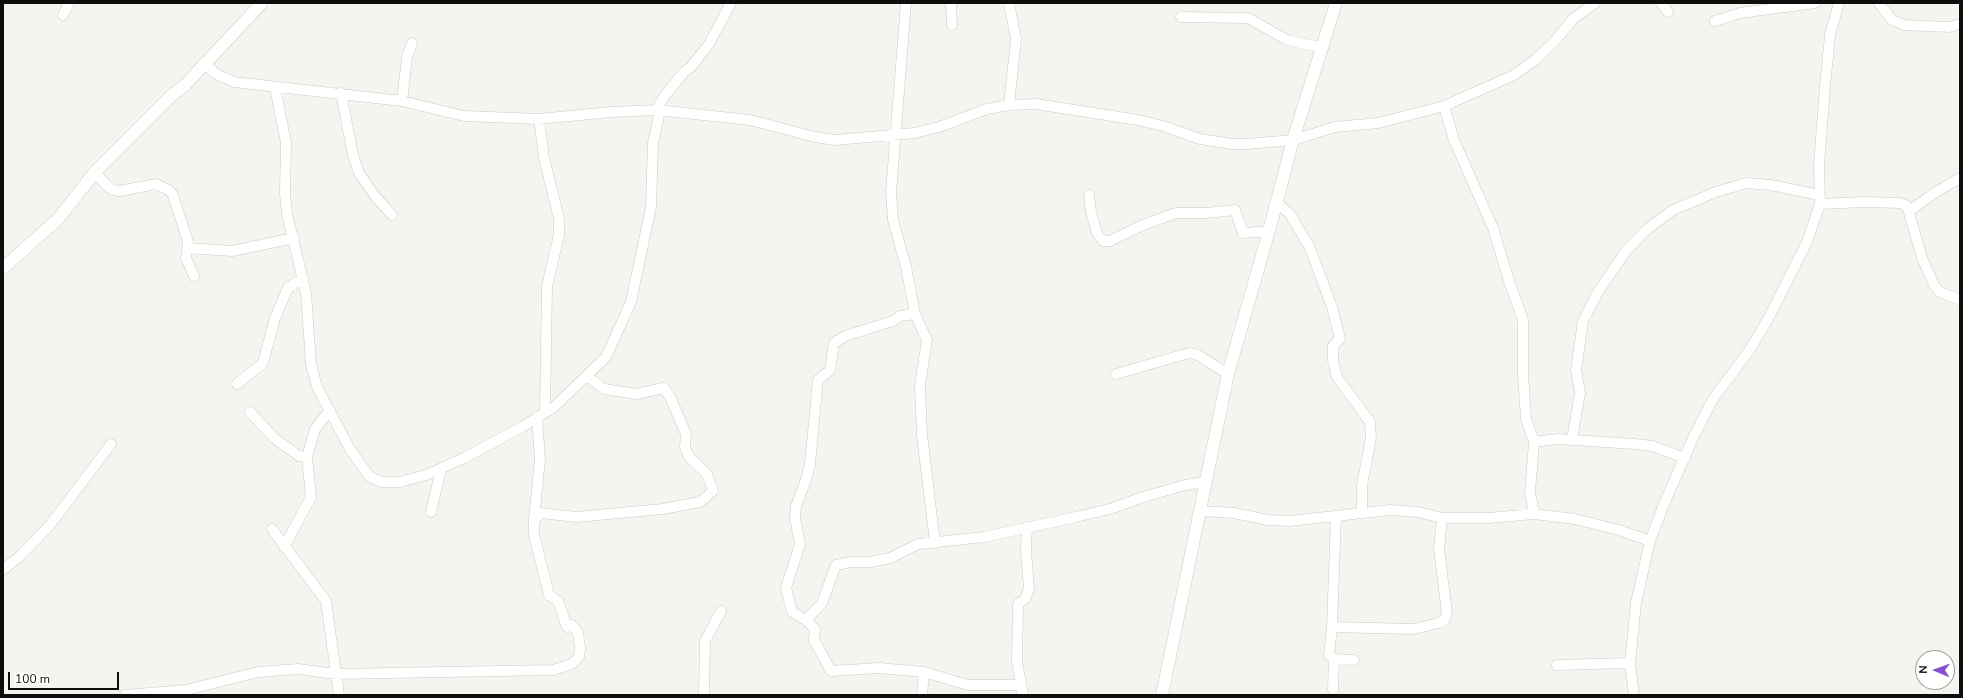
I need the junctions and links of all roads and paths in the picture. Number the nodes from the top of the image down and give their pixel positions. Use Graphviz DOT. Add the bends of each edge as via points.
graph roads {
  1 [pos="69,3"];
  2 [pos="252,3"];
  3 [pos="262,3"];
  4 [pos="731,3"];
  5 [pos="906,3"];
  6 [pos="951,3"];
  7 [pos="1009,3"];
  8 [pos="1336,3"];
  9 [pos="1596,3"];
  10 [pos="1662,3"];
  11 [pos="1815,3"];
  12 [pos="1840,3"];
  13 [pos="1879,3"];
  14 [pos="1668,12"];
  15 [pos="63,15"];
  16 [pos="1181,17"];
  17 [pos="1715,21"];
  18 [pos="1960,24"];
  19 [pos="952,25"];
  20 [pos="412,43"];
  21 [pos="1323,48"];
  22 [pos="204,64"];
  23 [pos="275,87"];
  24 [pos="341,93"];
  25 [pos="171,96"];
  26 [pos="402,101"];
  27 [pos="1009,105"];
  28 [pos="1444,106"];
  29 [pos="659,111"];
  30 [pos="540,119"];
  31 [pos="896,134"];
  32 [pos="1293,140"];
  33 [pos="95,172"];
  34 [pos="1960,178"];
  35 [pos="1089,195"];
  36 [pos="1819,200"];
  37 [pos="1277,203"];
  38 [pos="1908,210"];
  39 [pos="392,215"];
  40 [pos="1269,231"];
  41 [pos="294,238"];
  42 [pos="187,248"];
  43 [pos="3,268"];
  44 [pos="194,276"];
  45 [pos="303,278"];
  46 [pos="1960,300"];
  47 [pos="915,314"];
  48 [pos="1116,374"];
  49 [pos="1228,374"];
  50 [pos="587,376"];
  51 [pos="237,384"];
  52 [pos="330,410"];
  53 [pos="250,412"];
  54 [pos="541,415"];
  55 [pos="1572,440"];
  56 [pos="1534,442"];
  57 [pos="111,444"];
  58 [pos="307,457"];
  59 [pos="1685,458"];
  60 [pos="441,469"];
  61 [pos="1206,482"];
  62 [pos="1200,511"];
  63 [pos="431,512"];
  64 [pos="1362,513"];
  65 [pos="1534,514"];
  66 [pos="1336,516"];
  67 [pos="1442,518"];
  68 [pos="534,520"];
  69 [pos="1027,527"];
  70 [pos="272,529"];
  71 [pos="1650,541"];
  72 [pos="935,543"];
  73 [pos="284,547"];
  74 [pos="3,570"];
  75 [pos="721,611"];
  76 [pos="806,620"];
  77 [pos="1332,627"];
  78 [pos="1334,659"];
  79 [pos="1354,660"];
  80 [pos="1630,663"];
  81 [pos="1557,665"];
  82 [pos="924,672"];
  83 [pos="336,674"];
  84 [pos="1333,689"];
  85 [pos="1022,690"];
  86 [pos="125,695"];
  87 [pos="339,695"];
  88 [pos="704,695"];
  89 [pos="922,695"];
  90 [pos="1162,695"];
  91 [pos="1634,695"];
  1 -- 15 [label="street"];
  2 -- 25 [label="main road" via="198,58"];
  3 -- 22 [label="main road"];
  4 -- 29 [label="street" via="710,44 663,98"];
  5 -- 31 [label="street"];
  6 -- 19 [label="street"];
  7 -- 27 [label="street" via="1016,39"];
  8 -- 21 [label="main road"];
  9 -- 28 [label="street" via="1573,19 1554,42 1514,75"];
  10 -- 14 [label="street"];
  11 -- 17 [label="street" via="1740,13"];
  12 -- 36 [label="street" via="1830,35 1819,165"];
  13 -- 18 [label="street" via="1892,20 1904,25 1949,27"];
  16 -- 21 [label="street" via="1248,18 1287,40"];
  20 -- 26 [label="street" via="407,57"];
  21 -- 32 [label="main road"];
  22 -- 23 [label="street" via="216,74 234,82"];
  22 -- 25 [label="main road"];
  23 -- 24 [label="street"];
  23 -- 41 [label="street" via="286,143 284,194"];
  24 -- 26 [label="street"];
  24 -- 39 [label="street" via="359,173"];
  25 -- 33 [label="main road"];
  26 -- 30 [label="street" via="464,116"];
  27 -- 31 [label="street" via="987,109 939,127 915,133"];
  27 -- 32 [label="street" via="1036,104 1138,120 1200,139 1232,144"];
  28 -- 32 [label="street" via="1378,124 1335,127"];
  28 -- 56 [label="street" via="1454,140 1493,228 1523,320 1526,420"];
  29 -- 30 [label="street" via="611,112"];
  29 -- 31 [label="street" via="750,120 835,140"];
  29 -- 50 [label="street" via="653,144 650,207 631,302 606,357"];
  30 -- 54 [label="street" via="544,158 559,220 547,286"];
  31 -- 47 [label="street" via="891,192 894,220"];
  32 -- 37 [label="main road"];
  33 -- 42 [label="street" via="113,190 156,184 169,190 173,195 188,242"];
  33 -- 43 [label="main road" via="58,219"];
  34 -- 38 [label="street"];
  35 -- 40 [label="street" via="1097,234 1102,240 1110,241 1176,213 1235,210 1243,233"];
  36 -- 38 [label="street" via="1900,203 1906,204"];
  36 -- 55 [label="street" via="1772,185 1746,183 1673,210 1646,230 1626,251 1598,292 1583,321 1576,370 1580,393"];
  36 -- 59 [label="street" via="1807,242 1768,319 1749,351 1713,399"];
  37 -- 40 [label="main road"];
  37 -- 64 [label="street" via="1290,214 1310,248 1332,307 1340,339 1332,346 1332,360 1337,377 1370,422 1371,438 1362,485"];
  38 -- 46 [label="street" via="1922,258 1934,285 1940,292"];
  40 -- 49 [label="main road"];
  41 -- 42 [label="street" via="232,251"];
  41 -- 45 [label="street"];
  42 -- 44 [label="street" via="187,264"];
  45 -- 51 [label="street" via="288,288 275,318 263,363"];
  45 -- 52 [label="street" via="311,364 317,387"];
  47 -- 72 [label="street" via="927,340 920,385 922,435"];
  47 -- 76 [label="street" via="900,316 893,321 845,336 834,343 830,370 818,380 810,464 796,506 795,518 800,544 786,588 792,612"];
  48 -- 49 [label="street" via="1189,353 1198,355"];
  49 -- 61 [label="main road"];
  50 -- 54 [label="street" via="554,407"];
  50 -- 68 [label="street" via="604,389 636,394 664,388 686,434 685,447 689,457 707,474 713,491 700,502 663,508 576,516 541,513"];
  52 -- 58 [label="street" via="316,429"];
  52 -- 60 [label="street" via="350,449 369,476 381,482 400,482"];
  53 -- 58 [label="street" via="274,438 300,456"];
  54 -- 60 [label="street"];
  54 -- 68 [label="street"];
  55 -- 56 [label="street"];
  55 -- 59 [label="street" via="1652,446"];
  56 -- 65 [label="street" via="1530,492"];
  57 -- 74 [label="street" via="50,525"];
  58 -- 73 [label="street" via="311,497"];
  59 -- 71 [label="street"];
  60 -- 63 [label="street"];
  61 -- 62 [label="main road"];
  61 -- 69 [label="street" via="1185,485 1113,508"];
  62 -- 66 [label="street" via="1289,521"];
  62 -- 90 [label="main road" via="1186,568"];
  64 -- 66 [label="street"];
  64 -- 67 [label="street" via="1390,510 1418,512"];
  65 -- 67 [label="street"];
  65 -- 71 [label="street" via="1575,519 1620,530"];
  66 -- 77 [label="street"];
  67 -- 77 [label="street" via="1439,549 1447,613 1445,619 1439,623 1413,629"];
  68 -- 83 [label="street" via="534,535 549,595 558,601 567,627 572,625 578,633 579,657 572,664 553,670"];
  69 -- 72 [label="street" via="984,537"];
  69 -- 85 [label="street" via="1029,589 1025,599 1018,604 1017,662"];
  70 -- 73 [label="street"];
  71 -- 80 [label="street" via="1636,603"];
  72 -- 76 [label="street" via="918,544 890,558 836,564 822,603"];
  73 -- 83 [label="street" via="326,601"];
  75 -- 88 [label="street" via="705,641"];
  76 -- 82 [label="street" via="815,629 814,640 832,671 879,668"];
  77 -- 78 [label="street" via="1329,655"];
  78 -- 79 [label="street"];
  78 -- 84 [label="street"];
  80 -- 81 [label="street"];
  80 -- 91 [label="street"];
  82 -- 85 [label="street" via="968,685"];
  82 -- 89 [label="street"];
  83 -- 86 [label="street" via="298,669 258,672 186,690"];
  83 -- 87 [label="street"];
}
